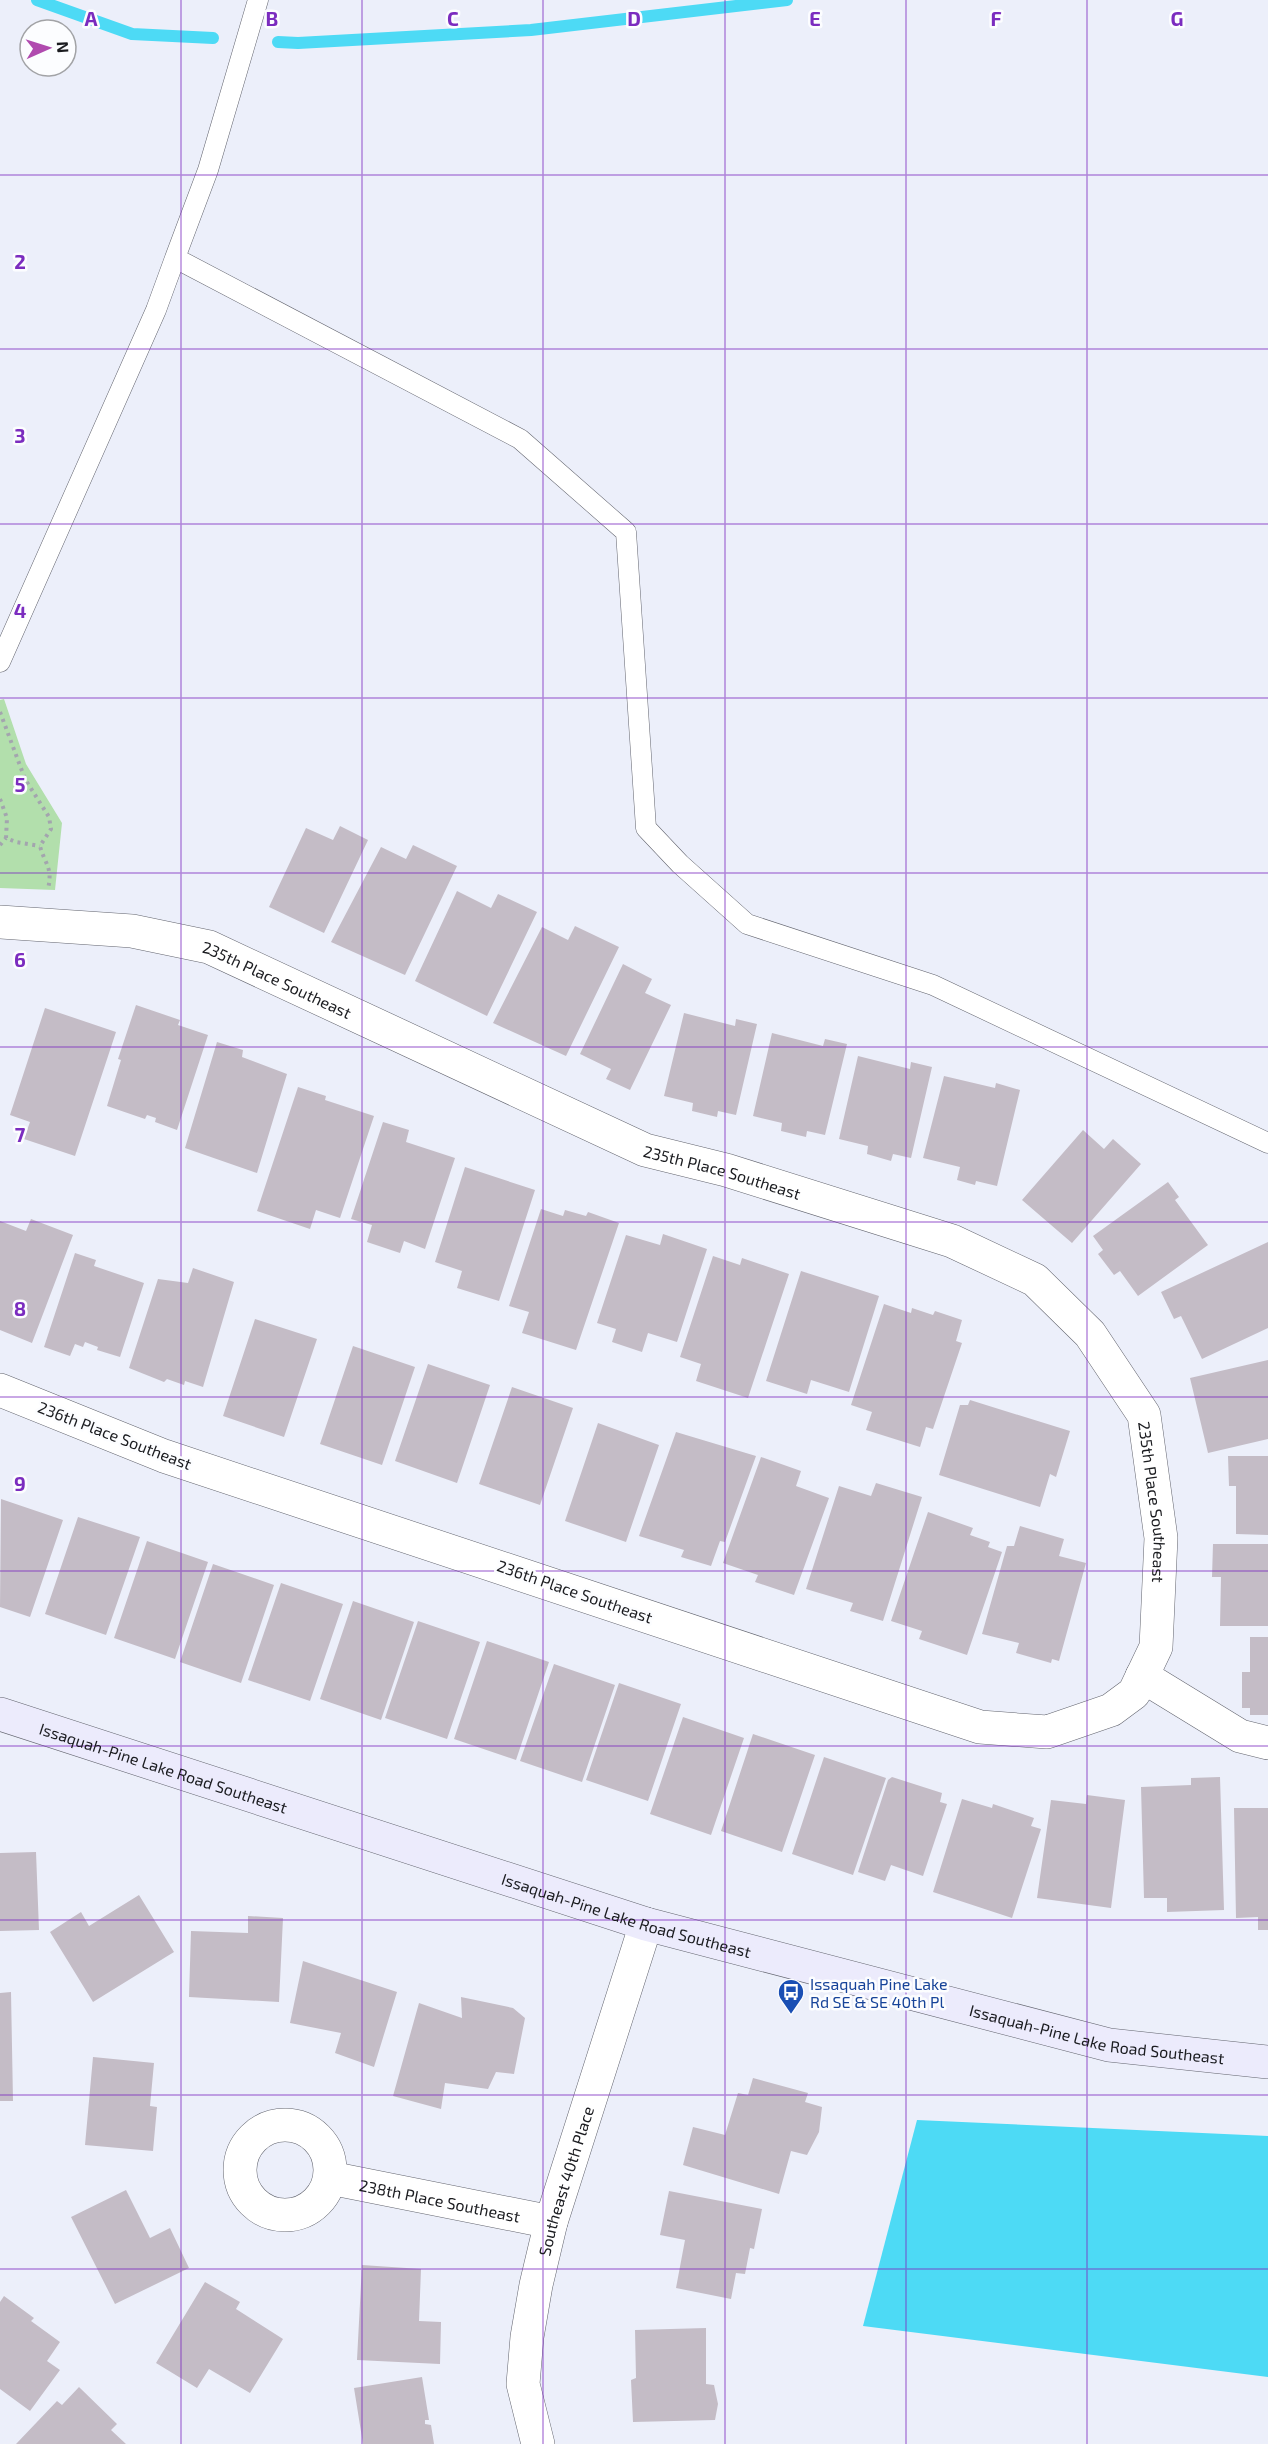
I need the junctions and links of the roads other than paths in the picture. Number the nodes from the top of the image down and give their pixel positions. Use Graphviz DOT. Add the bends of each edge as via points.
graph roads {
  1 [pos="258,0"];
  2 [pos="175,258"];
  3 [pos="0,662"];
  4 [pos="0,922"];
  5 [pos="1268,1143"];
  6 [pos="0,1390"];
  7 [pos="1142,1676"];
  8 [pos="0,1714"];
  9 [pos="1268,1743"];
  10 [pos="646,1924"];
  11 [pos="1268,2062"];
  12 [pos="330,2178"];
  13 [pos="551,2222"];
  14 [pos="538,2444"];
  1 -- 2 [label="lane" via="208,170"];
  2 -- 3 [label="lane" via="156,310"];
  2 -- 5 [label="lane" via="520,439 626,532 646,828 747,924 933,985"];
  4 -- 7 [label="street, 235th Place Southeast" via="132,931 209,947 645,1150 726,1170 952,1241 1035,1280 1090,1334 1144,1415 1161,1538 1156,1647"];
  6 -- 7 [label="street, 236th Place Southeast" via="165,1456 980,1727 1047,1732 1111,1710 1134,1693"];
  7 -- 9 [label="street" via="1240,1736"];
  8 -- 10 [label="main road, Issaquah-Pine Lake Road Southeast"];
  10 -- 11 [label="main road, Issaquah-Pine Lake Road Southeast" via="1109,2045"];
  10 -- 13 [label="street, Southeast 40th Place"];
  12 -- 13 [label="street, 238th Place Southeast"];
  13 -- 14 [label="street, Southeast 40th Place" via="526,2337 523,2384"];
}
